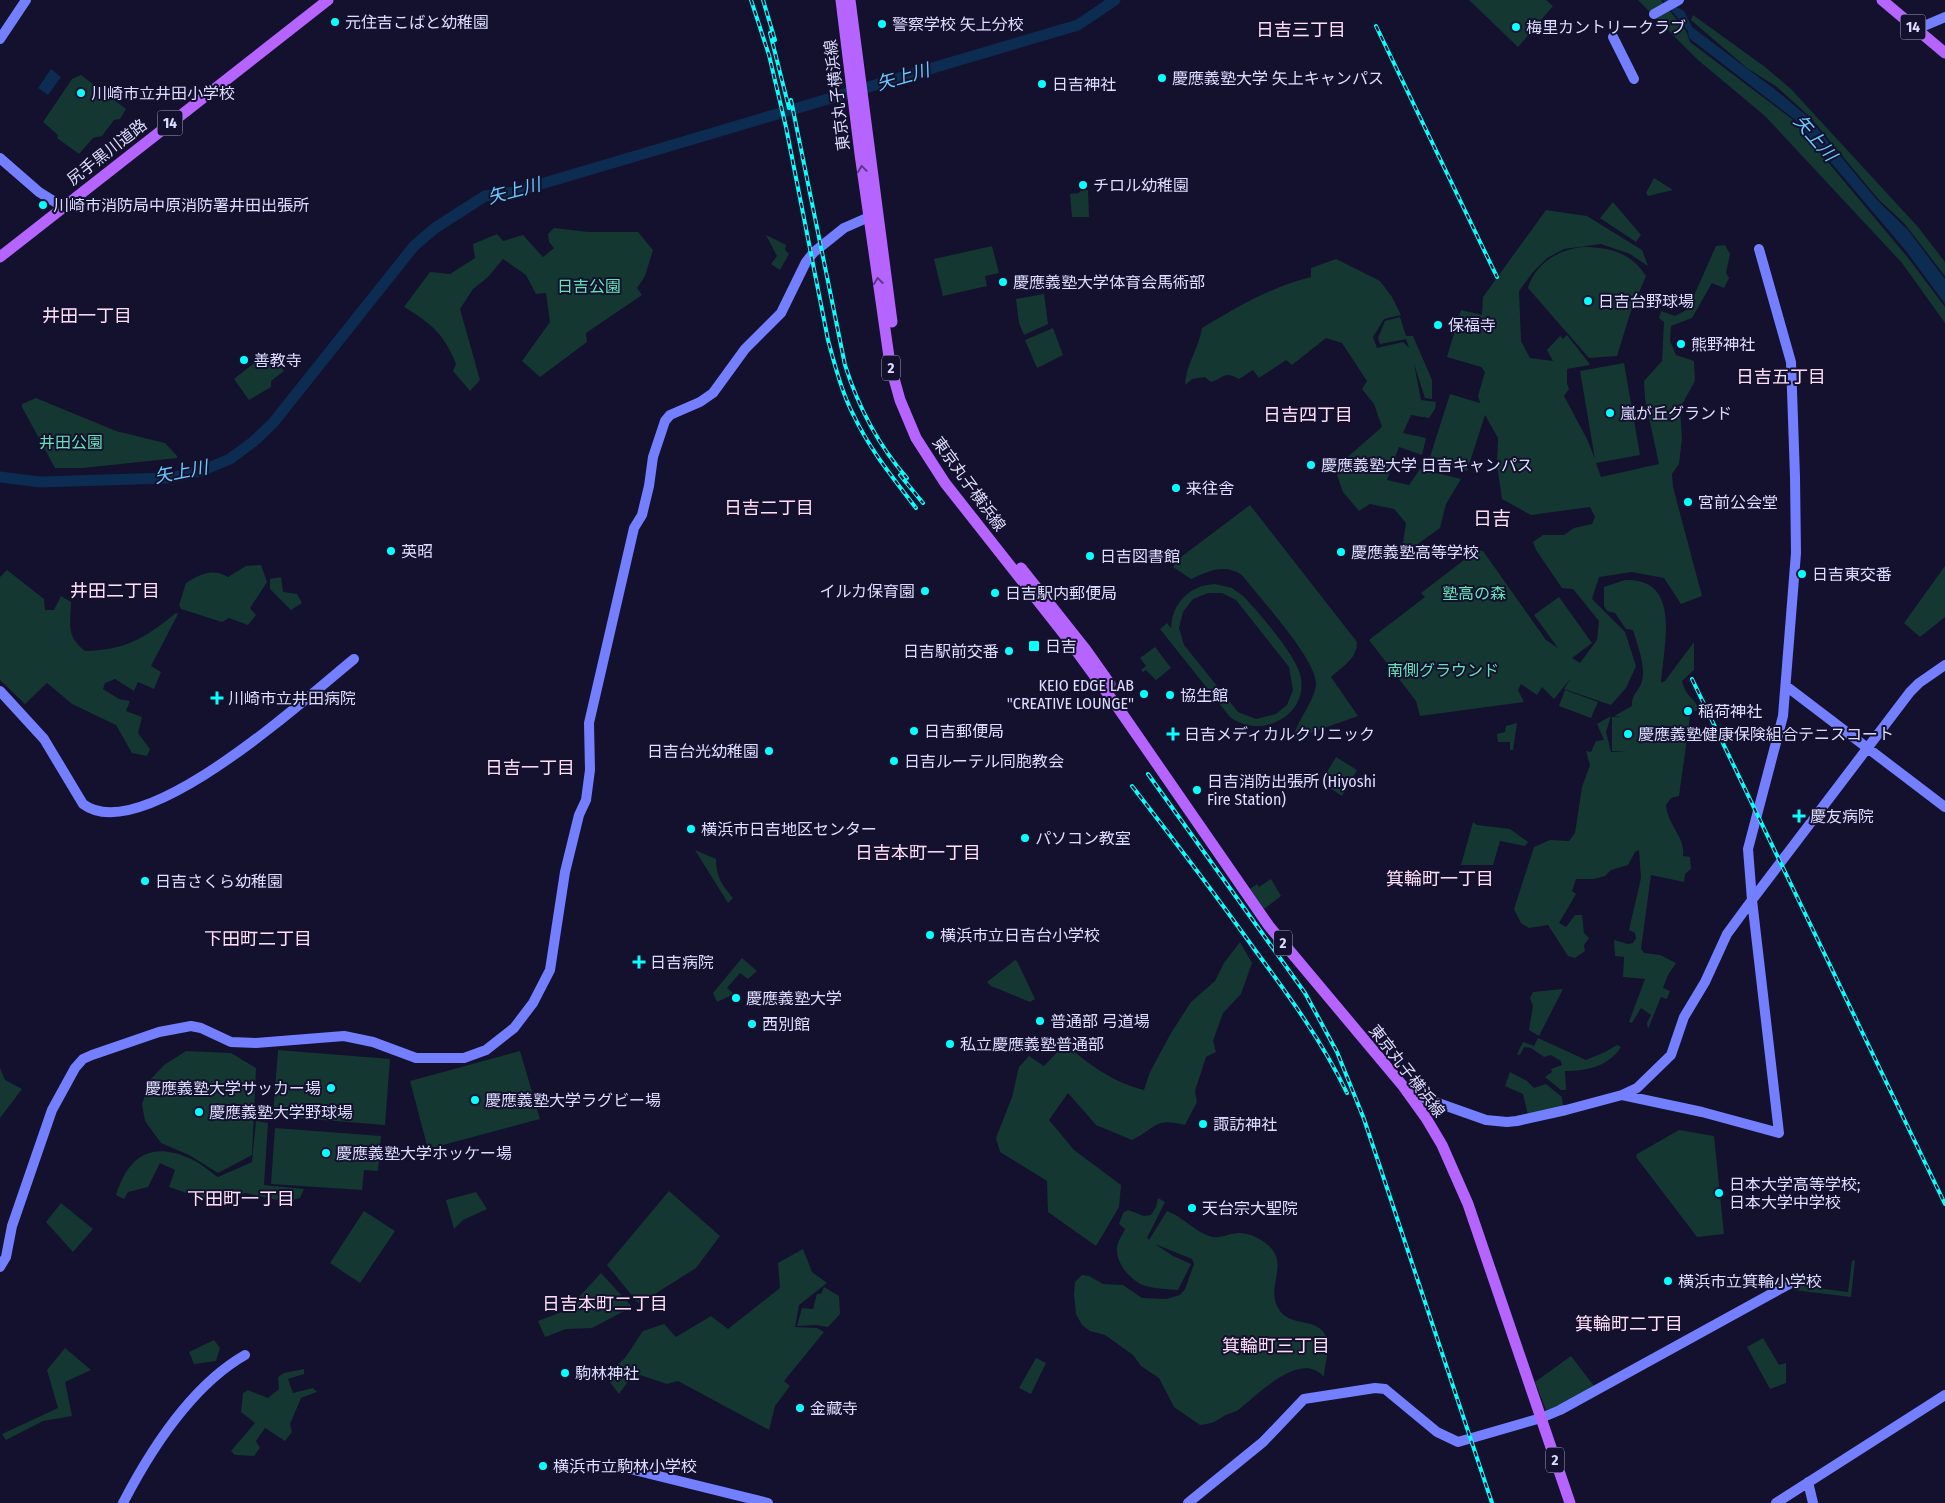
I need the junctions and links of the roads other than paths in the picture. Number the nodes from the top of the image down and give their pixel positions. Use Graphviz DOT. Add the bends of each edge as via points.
graph roads {
  1 [pos="26,0"];
  2 [pos="323,0"];
  3 [pos="328,0"];
  4 [pos="841,0"];
  5 [pos="850,0"];
  6 [pos="1679,0"];
  7 [pos="1882,0"];
  8 [pos="1654,14"];
  9 [pos="1945,17"];
  10 [pos="1917,30"];
  11 [pos="1613,37"];
  12 [pos="0,39"];
  13 [pos="1945,53"];
  14 [pos="856,77"];
  15 [pos="1634,79"];
  16 [pos="859,98"];
  17 [pos="0,158"];
  18 [pos="62,207"];
  19 [pos="869,217"];
  20 [pos="1759,249"];
  21 [pos="0,252"];
  22 [pos="0,257"];
  23 [pos="354,659"];
  24 [pos="1945,665"];
  25 [pos="1786,686"];
  26 [pos="0,691"];
  27 [pos="1868,748"];
  28 [pos="1172,786"];
  29 [pos="1945,807"];
  30 [pos="1752,900"];
  31 [pos="1407,1092"];
  32 [pos="1622,1095"];
  33 [pos="0,1267"];
  34 [pos="1791,1283"];
  35 [pos="245,1355"];
  36 [pos="1945,1396"];
  37 [pos="1541,1418"];
  38 [pos="622,1467"];
  39 [pos="1808,1482"];
  40 [pos="124,1503"];
  41 [pos="768,1503"];
  42 [pos="1188,1503"];
  43 [pos="1570,1503"];
  44 [pos="1776,1503"];
  45 [pos="1813,1503"];
  1 -- 12 [label="street"];
  2 -- 18 [label="main road, 尻手黒川道路 / 14"];
  3 -- 18 [label="main road, 尻手黒川道路 / 14"];
  4 -- 14 [label="main road, 東京丸子横浜線 / 2"];
  5 -- 14 [label="main road, 東京丸子横浜線 / 2"];
  6 -- 8 [label="street"];
  7 -- 10 [label="main road, 14"];
  9 -- 10 [label="street"];
  10 -- 13 [label="main road, 14"];
  11 -- 15 [label="street"];
  14 -- 16 [label="main road, 東京丸子横浜線 / 2"];
  19 -- 16 [label="main road, 東京丸子横浜線 / 2, one-way"];
  16 -- 28 [label="main road, 東京丸子横浜線 / 2" via="898,366 916,421 947,474 1086,650 1133,717"];
  17 -- 18 [label="street"];
  18 -- 21 [label="main road, 尻手黒川道路 / 14"];
  18 -- 22 [label="main road, 尻手黒川道路 / 14"];
  28 -- 19 [label="main road, 東京丸子横浜線 / 2, one-way" via="1064,634 945,483 919,445 906,418 892,374"];
  19 -- 33 [label="street" via="844,228 814,252 781,313 745,349 713,393 670,415 665,421 653,457 642,515 634,528 589,723 590,770 586,800 579,815 565,872 550,970 533,1003 514,1028 486,1050 464,1058 416,1058 373,1042 344,1036 231,1042 191,1026 160,1032 83,1059 52,1110 12,1226 6,1257"];
  20 -- 25 [label="street" via="1791,362 1796,553"];
  23 -- 26 [label="street" via="277,723 187,786 148,804 111,813 97,812 83,804 44,738"];
  24 -- 27 [label="street" via="1919,683"];
  25 -- 27 [label="street"];
  25 -- 30 [label="street" via="1783,716 1748,849"];
  27 -- 29 [label="street"];
  27 -- 30 [label="street"];
  28 -- 31 [label="main road, 東京丸子横浜線 / 2" via="1269,926"];
  30 -- 32 [label="street" via="1727,934 1706,982 1684,1017 1671,1055 1646,1081"];
  30 -- 32 [label="street" via="1779,1133"];
  31 -- 32 [label="street" via="1486,1120 1507,1122"];
  31 -- 37 [label="main road, 東京丸子横浜線 / 2" via="1442,1145 1460,1182"];
  34 -- 37 [label="street"];
  35 -- 40 [label="street" via="223,1369 194,1396 135,1480"];
  36 -- 39 [label="street"];
  37 -- 42 [label="street" via="1458,1442 1437,1432 1384,1388 1306,1398 1263,1442"];
  37 -- 43 [label="main road, 東京丸子横浜線 / 2"];
  38 -- 41 [label="street"];
  39 -- 44 [label="street"];
  39 -- 45 [label="street"];
}
